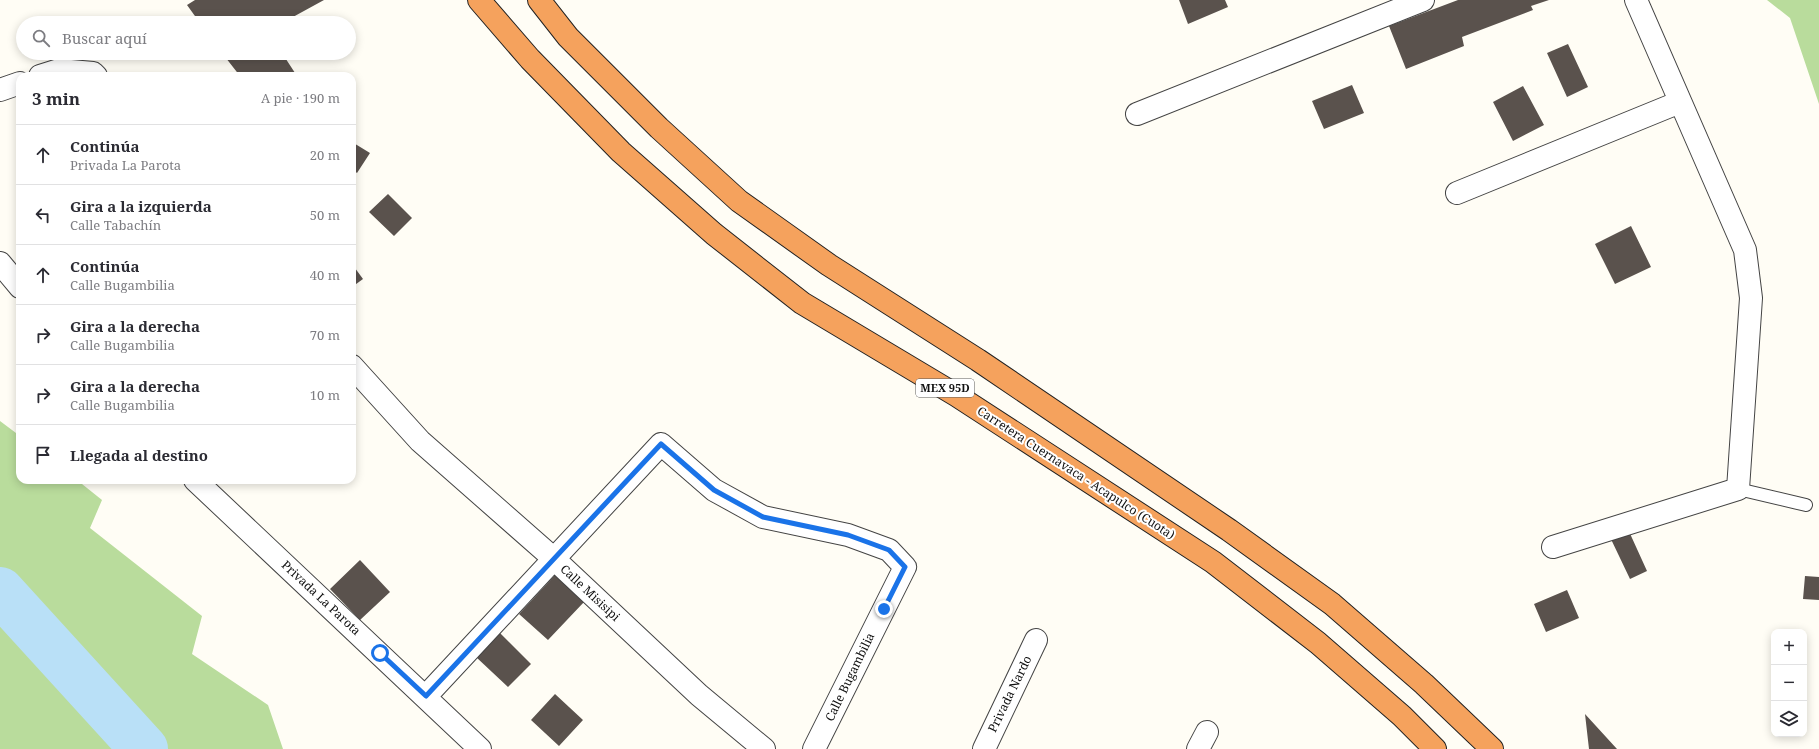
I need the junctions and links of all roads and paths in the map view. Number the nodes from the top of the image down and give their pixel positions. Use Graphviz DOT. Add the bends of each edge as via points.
graph roads {
  1 [pos="479,0"];
  2 [pos="539,0"];
  3 [pos="1423,0"];
  4 [pos="1636,0"];
  5 [pos="53,72"];
  6 [pos="82,72"];
  7 [pos="16,84"];
  8 [pos="0,90"];
  9 [pos="1680,102"];
  10 [pos="1137,114"];
  11 [pos="1457,193"];
  12 [pos="0,262"];
  13 [pos="16,282"];
  14 [pos="356,370"];
  15 [pos="200,484"];
  16 [pos="1738,489"];
  17 [pos="1806,505"];
  18 [pos="1553,547"];
  19 [pos="553,558"];
  20 [pos="1036,640"];
  21 [pos="426,696"];
  22 [pos="480,749"];
  23 [pos="764,749"];
  24 [pos="814,749"];
  25 [pos="984,749"];
  26 [pos="1435,749"];
  27 [pos="1492,749"];
  1 -- 26 [label="highway, Carretera Cuernavaca - Acapulco (Cuota) / MEX 95D" via="530,59 621,152 714,234 802,303 956,395 1213,562 1318,643 1402,716"];
  2 -- 27 [label="highway" via="568,37 659,128 739,200 829,265 978,360 1332,604 1424,684"];
  3 -- 10 [label="street"];
  4 -- 9 [label="street"];
  5 -- 6 [label="street"];
  7 -- 8 [label="street"];
  9 -- 11 [label="street"];
  9 -- 16 [label="street" via="1745,250 1751,298"];
  12 -- 13 [label="street"];
  14 -- 19 [label="street, Calle Misisipi" via="420,441"];
  15 -- 21 [label="street, Privada La Parota"];
  16 -- 17 [label="lane"];
  16 -- 18 [label="street"];
  19 -- 21 [label="street"];
  19 -- 23 [label="street, Calle Misisipi" via="699,695"];
  19 -- 24 [label="street, Calle Bugambilia" via="661,444 714,490 763,517 848,535 889,550 905,567"];
  20 -- 25 [label="street, Privada Nardo"];
  21 -- 22 [label="street, Privada La Parota"];
}
